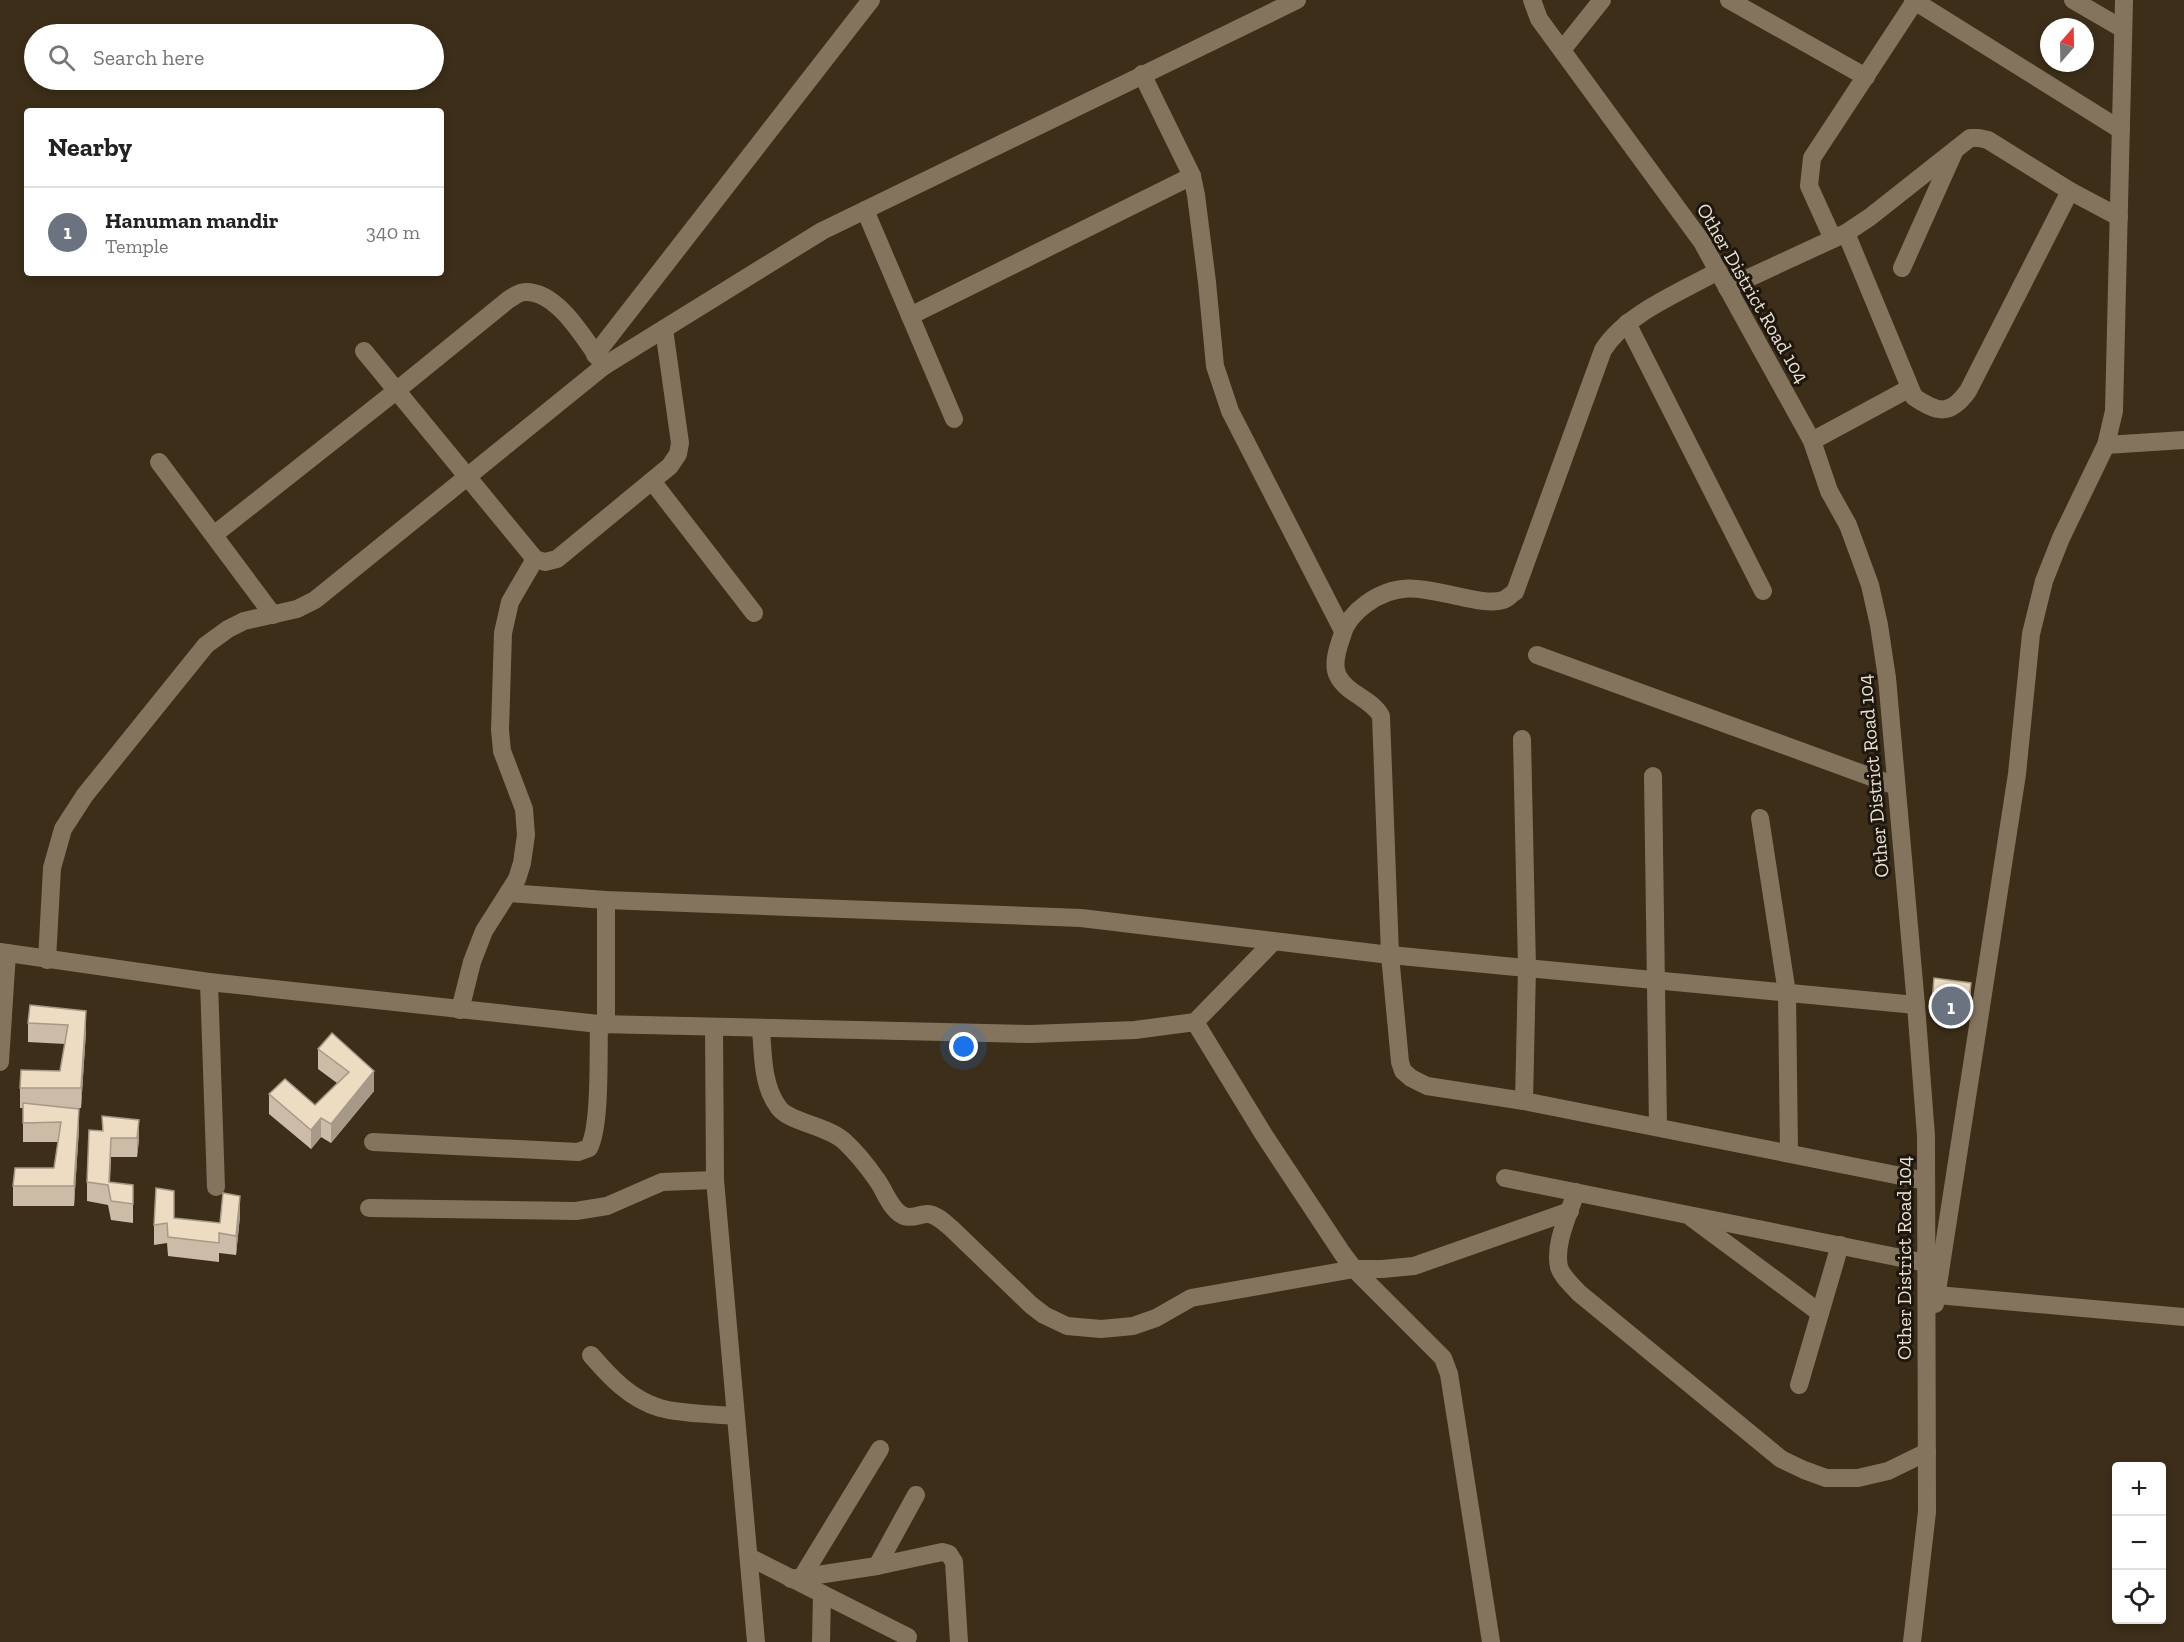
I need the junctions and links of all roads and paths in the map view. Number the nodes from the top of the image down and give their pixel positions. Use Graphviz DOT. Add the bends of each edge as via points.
graph roads {
  1 [pos="871,0"];
  2 [pos="1297,0"];
  3 [pos="1532,0"];
  4 [pos="1602,0"];
  5 [pos="1729,0"];
  6 [pos="2073,0"];
  7 [pos="2124,0"];
  8 [pos="1914,1"];
  9 [pos="2123,29"];
  10 [pos="1562,50"];
  11 [pos="1142,75"];
  12 [pos="1866,77"];
  13 [pos="2121,130"];
  14 [pos="1956,148"];
  15 [pos="1192,176"];
  16 [pos="2070,191"];
  17 [pos="865,210"];
  18 [pos="2119,217"];
  19 [pos="1840,236"];
  20 [pos="1902,268"];
  21 [pos="1718,271"];
  22 [pos="1727,288"];
  23 [pos="910,316"];
  24 [pos="1627,323"];
  25 [pos="664,329"];
  26 [pos="364,351"];
  27 [pos="600,360"];
  28 [pos="1910,388"];
  29 [pos="396,391"];
  30 [pos="954,419"];
  31 [pos="2184,440"];
  32 [pos="1812,441"];
  33 [pos="2106,445"];
  34 [pos="159,462"];
  35 [pos="466,477"];
  36 [pos="652,481"];
  37 [pos="215,534"];
  38 [pos="535,559"];
  39 [pos="1762,591"];
  40 [pos="754,613"];
  41 [pos="273,615"];
  42 [pos="1343,632"];
  43 [pos="1538,655"];
  44 [pos="1522,739"];
  45 [pos="1653,776"];
  46 [pos="1896,786"];
  47 [pos="1760,818"];
  48 [pos="508,893"];
  49 [pos="606,900"];
  50 [pos="1273,942"];
  51 [pos="3,952"];
  52 [pos="1390,955"];
  53 [pos="47,960"];
  54 [pos="1527,968"];
  55 [pos="1655,980"];
  56 [pos="209,982"];
  57 [pos="1788,993"];
  58 [pos="1917,1005"];
  59 [pos="460,1010"];
  60 [pos="1195,1022"];
  61 [pos="602,1024"];
  62 [pos="714,1027"];
  63 [pos="761,1028"];
  64 [pos="0,1062"];
  65 [pos="1524,1101"];
  66 [pos="1658,1127"];
  67 [pos="373,1142"];
  68 [pos="1789,1153"];
  69 [pos="1505,1178"];
  70 [pos="715,1180"];
  71 [pos="1926,1181"];
  72 [pos="216,1188"];
  73 [pos="1576,1192"];
  74 [pos="369,1208"];
  75 [pos="1570,1211"];
  76 [pos="1688,1215"];
  77 [pos="1840,1245"];
  78 [pos="1926,1263"];
  79 [pos="1354,1269"];
  80 [pos="1937,1295"];
  81 [pos="1820,1313"];
  82 [pos="2184,1317"];
  83 [pos="591,1355"];
  84 [pos="1926,1366"];
  85 [pos="1798,1385"];
  86 [pos="735,1416"];
  87 [pos="880,1449"];
  88 [pos="1927,1452"];
  89 [pos="916,1495"];
  90 [pos="749,1557"];
  91 [pos="877,1566"];
  92 [pos="796,1578"];
  93 [pos="822,1594"];
  94 [pos="908,1637"];
  95 [pos="756,1642"];
  96 [pos="821,1642"];
  97 [pos="959,1642"];
  98 [pos="1491,1642"];
  99 [pos="1912,1642"];
  1 -- 27 [label="street"];
  2 -- 11 [label="street"];
  3 -- 10 [label="street, Other District Road 104" via="1539,19"];
  4 -- 10 [label="street"];
  5 -- 12 [label="street"];
  6 -- 9 [label="street"];
  7 -- 9 [label="street"];
  8 -- 12 [label="street"];
  8 -- 13 [label="street"];
  9 -- 13 [label="street"];
  10 -- 21 [label="street, Other District Road 104" via="1702,242"];
  11 -- 15 [label="street"];
  11 -- 17 [label="street"];
  12 -- 19 [label="street" via="1812,158 1809,186"];
  13 -- 18 [label="street"];
  14 -- 16 [label="street" via="1970,138 1988,141"];
  14 -- 19 [label="street"];
  14 -- 20 [label="street"];
  15 -- 23 [label="street"];
  15 -- 42 [label="street" via="1215,366 1230,411"];
  16 -- 18 [label="street"];
  16 -- 28 [label="street" via="1959,404 1944,410 1929,407 1914,397"];
  17 -- 23 [label="street"];
  17 -- 25 [label="street" via="822,231"];
  18 -- 33 [label="street" via="2114,411"];
  19 -- 22 [label="street"];
  19 -- 28 [label="street"];
  21 -- 22 [label="street, Other District Road 104"];
  21 -- 24 [label="street"];
  22 -- 32 [label="street, Other District Road 104"];
  23 -- 30 [label="street"];
  24 -- 39 [label="street"];
  24 -- 42 [label="street" via="1603,350 1515,592 1503,600 1485,602 1419,588 1396,588 1357,610"];
  25 -- 27 [label="street"];
  25 -- 36 [label="street" via="680,443 670,466"];
  26 -- 29 [label="street"];
  27 -- 29 [label="street" via="563,310 543,295 523,291"];
  27 -- 35 [label="street"];
  28 -- 32 [label="street"];
  29 -- 35 [label="street"];
  29 -- 37 [label="street"];
  31 -- 33 [label="street"];
  32 -- 46 [label="street, Other District Road 104" via="1870,585 1885,668"];
  33 -- 80 [label="street" via="2061,538 2044,581 2031,634 2017,774"];
  34 -- 37 [label="street"];
  35 -- 38 [label="street"];
  35 -- 41 [label="street" via="315,600"];
  36 -- 38 [label="street" via="557,559"];
  36 -- 40 [label="street"];
  37 -- 41 [label="street"];
  38 -- 48 [label="street" via="510,602 502,633 502,751 524,810 526,834 517,879"];
  41 -- 53 [label="street" via="244,621 206,645 85,795 63,830 52,868"];
  42 -- 52 [label="street" via="1337,656 1338,676 1376,706 1381,716"];
  43 -- 46 [label="street"];
  44 -- 54 [label="street"];
  45 -- 55 [label="street"];
  46 -- 58 [label="street, Other District Road 104"];
  47 -- 57 [label="street"];
  48 -- 49 [label="street"];
  48 -- 59 [label="street" via="484,931"];
  49 -- 50 [label="street" via="1081,918"];
  49 -- 61 [label="street"];
  50 -- 52 [label="street"];
  50 -- 60 [label="street"];
  51 -- 53 [label="street"];
  51 -- 64 [label="street"];
  52 -- 54 [label="street"];
  52 -- 65 [label="street" via="1403,1071 1427,1086"];
  53 -- 56 [label="street"];
  54 -- 55 [label="street"];
  54 -- 65 [label="street"];
  55 -- 57 [label="street"];
  55 -- 66 [label="street"];
  56 -- 59 [label="street"];
  56 -- 72 [label="street"];
  57 -- 58 [label="street"];
  57 -- 68 [label="street"];
  58 -- 71 [label="street, Other District Road 104"];
  59 -- 61 [label="street"];
  60 -- 63 [label="street" via="1135,1030 1031,1034"];
  60 -- 79 [label="street" via="1264,1135"];
  61 -- 62 [label="street"];
  61 -- 67 [label="street" via="596,1122 589,1148 578,1152"];
  62 -- 63 [label="street"];
  62 -- 70 [label="street"];
  63 -- 79 [label="street" via="764,1070 779,1108 829,1130 844,1141 904,1216 936,1216 1031,1305 1067,1326 1133,1326 1191,1298"];
  65 -- 66 [label="street"];
  66 -- 68 [label="street"];
  68 -- 71 [label="street"];
  69 -- 73 [label="street"];
  70 -- 74 [label="street" via="662,1182 607,1206 576,1211"];
  70 -- 86 [label="street"];
  71 -- 78 [label="street, Other District Road 104"];
  73 -- 75 [label="street"];
  73 -- 76 [label="street"];
  75 -- 79 [label="street" via="1414,1266"];
  75 -- 88 [label="street" via="1558,1249 1564,1277 1781,1459 1826,1478 1858,1478 1888,1471"];
  76 -- 77 [label="street"];
  76 -- 81 [label="street"];
  77 -- 78 [label="street"];
  77 -- 81 [label="street"];
  78 -- 84 [label="street, Other District Road 104"];
  79 -- 98 [label="street" via="1443,1358 1449,1374"];
  80 -- 82 [label="street"];
  80 -- 84 [label="street"];
  81 -- 85 [label="street"];
  83 -- 86 [label="street" via="610,1377 639,1399 661,1409"];
  84 -- 88 [label="street, Other District Road 104"];
  86 -- 90 [label="street"];
  87 -- 92 [label="street"];
  88 -- 99 [label="street, Other District Road 104" via="1927,1512"];
  89 -- 91 [label="street"];
  90 -- 92 [label="street"];
  90 -- 95 [label="street"];
  91 -- 92 [label="street"];
  91 -- 97 [label="street" via="942,1551 949,1554 954,1562"];
  92 -- 93 [label="street"];
  93 -- 94 [label="street"];
  93 -- 96 [label="street"];
}
